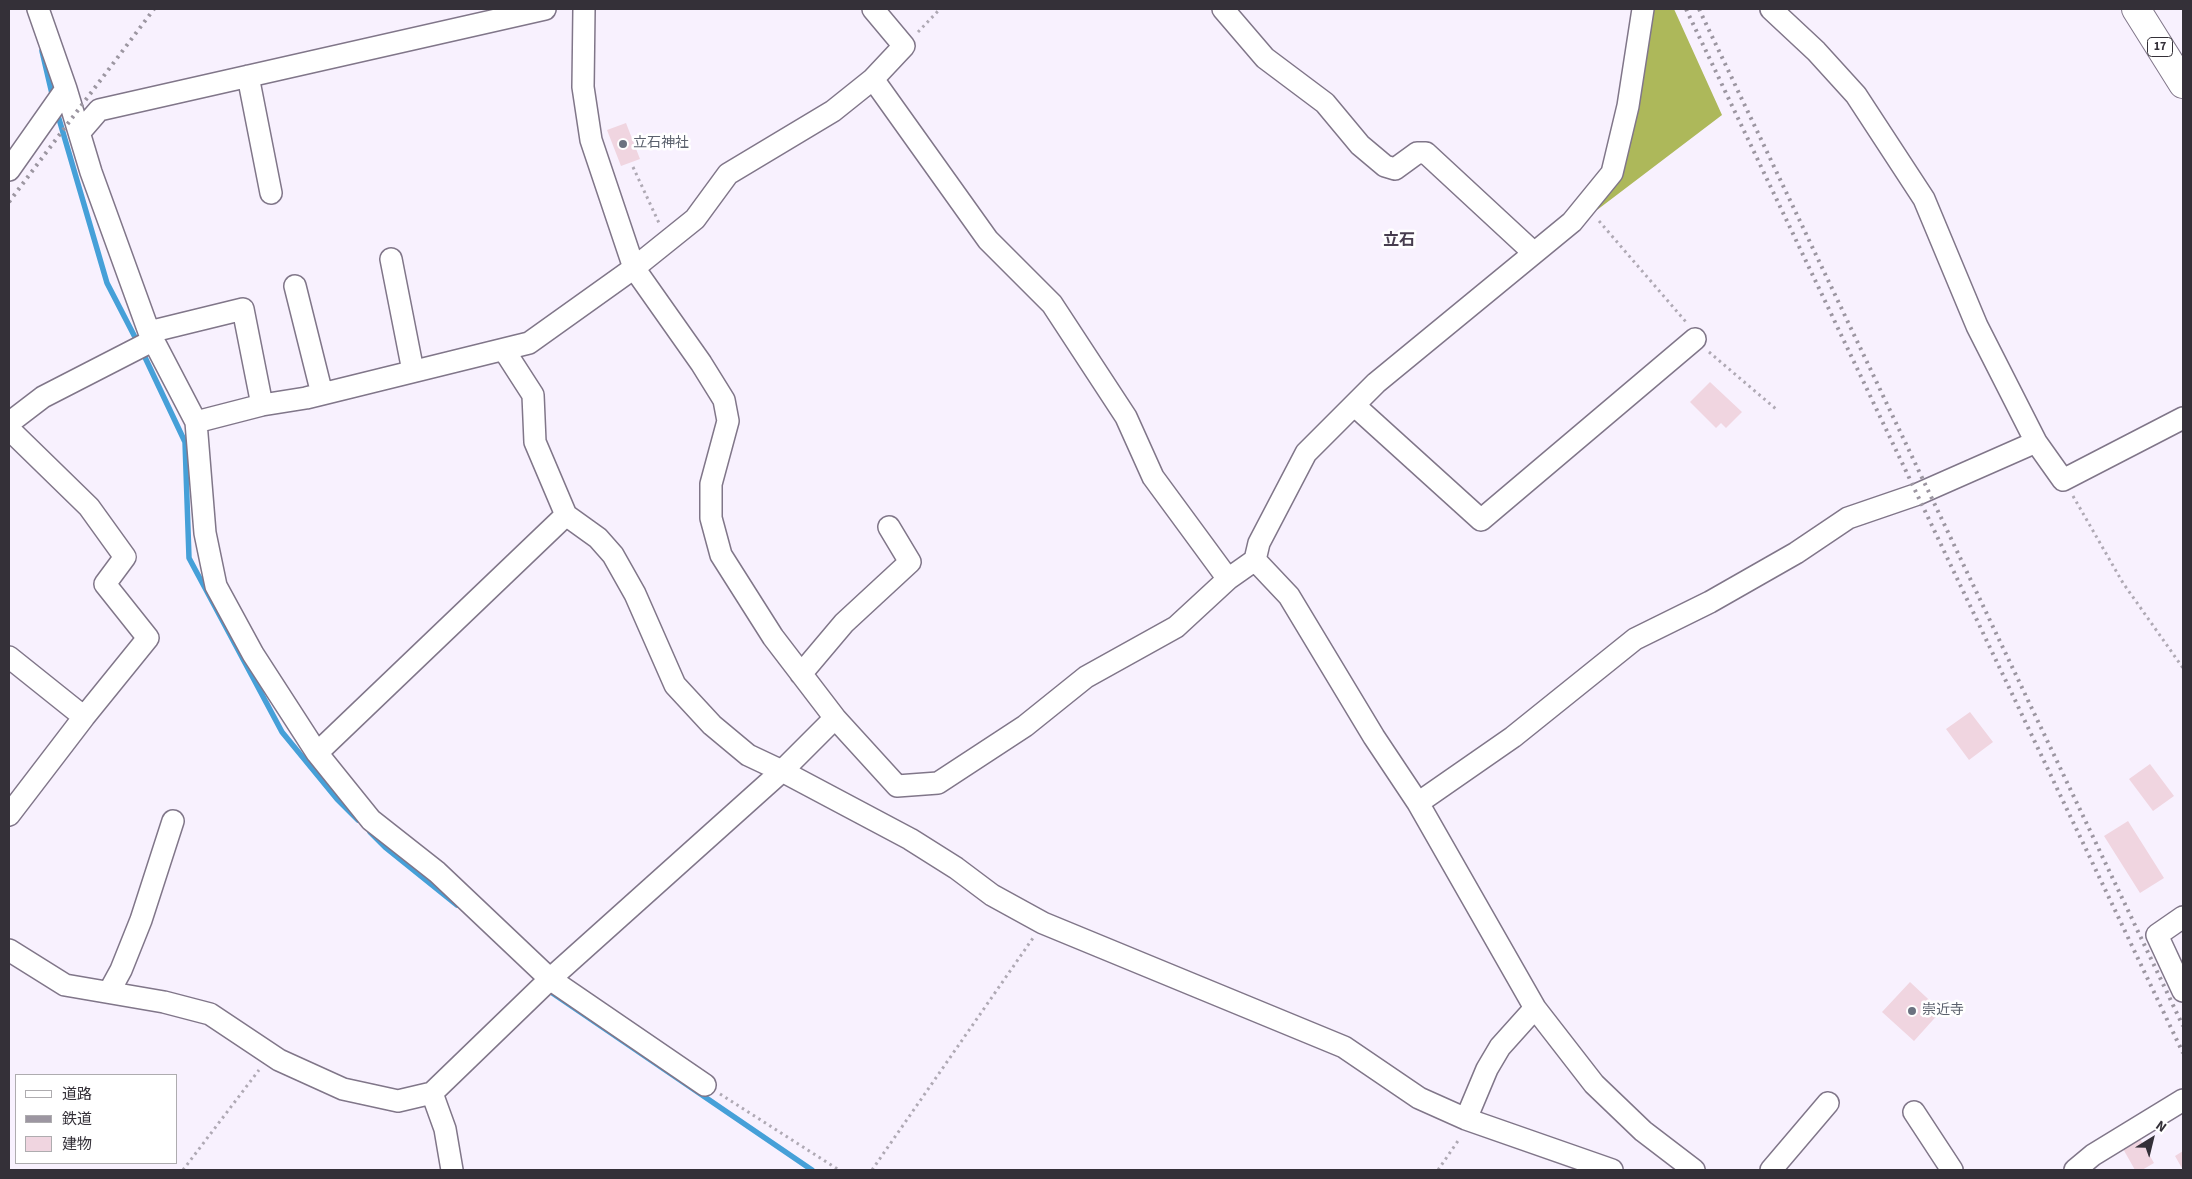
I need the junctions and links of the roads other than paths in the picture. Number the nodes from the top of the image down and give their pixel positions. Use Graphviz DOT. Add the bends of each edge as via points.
graph roads {
  1 [pos="38,9"];
  2 [pos="545,9"];
  3 [pos="584,9"];
  4 [pos="873,9"];
  5 [pos="1223,9"];
  6 [pos="1642,9"];
  7 [pos="1771,9"];
  8 [pos="2136,9"];
  9 [pos="248,76"];
  10 [pos="873,79"];
  11 [pos="2183,84"];
  12 [pos="66,88"];
  13 [pos="80,132"];
  14 [pos="9,170"];
  15 [pos="270,193"];
  16 [pos="1534,253"];
  17 [pos="391,258"];
  18 [pos="634,268"];
  19 [pos="295,286"];
  20 [pos="150,336"];
  21 [pos="1695,340"];
  22 [pos="504,350"];
  23 [pos="413,371"];
  24 [pos="322,394"];
  25 [pos="1354,405"];
  26 [pos="262,406"];
  27 [pos="2183,418"];
  28 [pos="196,422"];
  29 [pos="9,423"];
  30 [pos="9,429"];
  31 [pos="2036,442"];
  32 [pos="566,515"];
  33 [pos="890,527"];
  34 [pos="1255,560"];
  35 [pos="1228,579"];
  36 [pos="9,657"];
  37 [pos="801,674"];
  38 [pos="84,717"];
  39 [pos="835,718"];
  40 [pos="317,753"];
  41 [pos="782,771"];
  42 [pos="1418,803"];
  43 [pos="9,815"];
  44 [pos="173,821"];
  45 [pos="2183,916"];
  46 [pos="9,950"];
  47 [pos="550,979"];
  48 [pos="109,992"];
  49 [pos="2183,992"];
  50 [pos="1535,1008"];
  51 [pos="705,1085"];
  52 [pos="432,1093"];
  53 [pos="2183,1100"];
  54 [pos="1828,1103"];
  55 [pos="1914,1112"];
  56 [pos="1469,1120"];
  57 [pos="452,1170"];
  58 [pos="1612,1170"];
  59 [pos="1694,1170"];
  60 [pos="1771,1170"];
  61 [pos="1952,1170"];
  62 [pos="2075,1170"];
  1 -- 12 [label="street"];
  2 -- 9 [label="street"];
  3 -- 18 [label="street" via="583,86 591,140"];
  4 -- 10 [label="street" via="904,46"];
  5 -- 16 [label="street" via="1265,58 1325,103 1360,145 1385,166 1396,169 1417,153 1426,153"];
  6 -- 16 [label="street" via="1628,106 1612,173 1572,222"];
  7 -- 31 [label="street" via="1856,95 1924,199 1977,326"];
  8 -- 11 [label="highway, 17"];
  9 -- 13 [label="street" via="99,110"];
  9 -- 15 [label="street"];
  10 -- 18 [label="street" via="833,111 728,174 695,219"];
  10 -- 35 [label="street" via="988,240 1052,304 1126,417 1153,478"];
  12 -- 13 [label="street"];
  12 -- 14 [label="street"];
  13 -- 20 [label="street" via="91,172"];
  16 -- 25 [label="street" via="1376,383"];
  17 -- 23 [label="street"];
  18 -- 22 [label="street" via="529,344"];
  18 -- 37 [label="street" via="724,400 728,421 711,484 711,518 721,555 773,637"];
  19 -- 24 [label="street"];
  20 -- 26 [label="street" via="243,309"];
  20 -- 28 [label="street"];
  20 -- 29 [label="street" via="43,397"];
  21 -- 25 [label="street" via="1481,520"];
  22 -- 23 [label="street"];
  22 -- 32 [label="street" via="533,395 535,442"];
  23 -- 24 [label="street"];
  24 -- 26 [label="street"];
  25 -- 34 [label="street" via="1306,453 1259,543"];
  26 -- 28 [label="street"];
  27 -- 31 [label="street" via="2064,480"];
  28 -- 40 [label="street" via="205,533 216,586 253,654"];
  30 -- 38 [label="street" via="89,508 125,558 105,584 148,638"];
  31 -- 42 [label="street" via="1918,494 1848,518 1796,554 1635,639 1513,737"];
  32 -- 40 [label="street"];
  32 -- 41 [label="street" via="598,538 613,555 635,594 675,685 712,725 748,755"];
  33 -- 37 [label="street" via="910,562 844,624"];
  34 -- 35 [label="street"];
  34 -- 42 [label="street" via="1289,596"];
  35 -- 39 [label="street" via="1176,627 1086,678 1025,726 938,783 897,786"];
  36 -- 38 [label="street"];
  37 -- 39 [label="street"];
  38 -- 43 [label="street"];
  39 -- 41 [label="street"];
  40 -- 47 [label="street" via="371,820 437,872"];
  41 -- 47 [label="street"];
  41 -- 56 [label="street" via="910,839 992,895 1043,923 1344,1047 1419,1098"];
  42 -- 50 [label="street"];
  44 -- 48 [label="street" via="137,928"];
  45 -- 49 [label="street" via="2156,935"];
  46 -- 48 [label="street" via="65,985"];
  47 -- 51 [label="street"];
  47 -- 52 [label="street"];
  48 -- 52 [label="street" via="210,1014 279,1060 343,1089 398,1101"];
  50 -- 56 [label="street" via="1500,1047 1487,1069"];
  50 -- 59 [label="street" via="1594,1084 1644,1131"];
  52 -- 57 [label="street" via="445,1129"];
  53 -- 62 [label="street" via="2093,1155"];
  54 -- 60 [label="street"];
  55 -- 61 [label="street"];
  56 -- 58 [label="street"];
}
